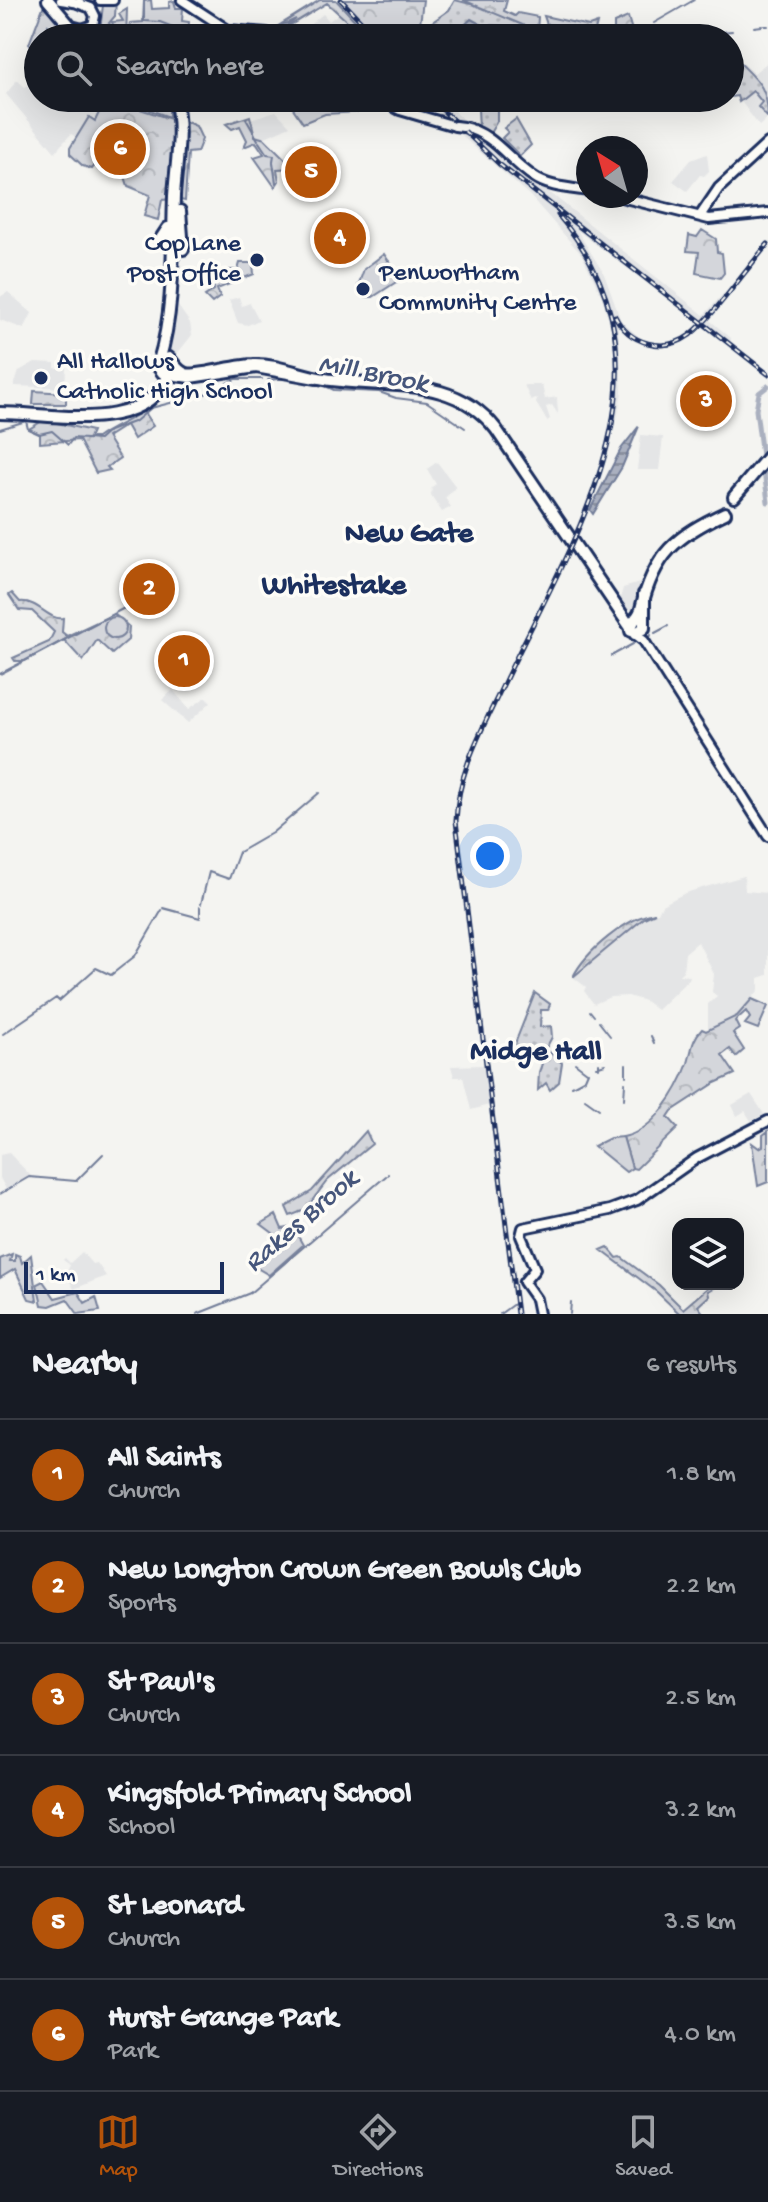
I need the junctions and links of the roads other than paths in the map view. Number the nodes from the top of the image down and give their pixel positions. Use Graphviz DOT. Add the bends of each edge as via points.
graph roads {
  1 [pos="182,0"];
  2 [pos="46,1"];
  3 [pos="77,3"];
  4 [pos="99,3"];
  5 [pos="58,5"];
  6 [pos="63,24"];
  7 [pos="71,24"];
  8 [pos="73,24"];
  9 [pos="92,24"];
  10 [pos="96,24"];
  11 [pos="219,24"];
  12 [pos="177,112"];
  13 [pos="178,112"];
  14 [pos="407,112"];
  15 [pos="768,143"];
  16 [pos="179,177"];
  17 [pos="576,187"];
  18 [pos="174,194"];
  19 [pos="648,203"];
  20 [pos="768,213"];
  21 [pos="700,216"];
  22 [pos="164,241"];
  23 [pos="183,249"];
  24 [pos="167,367"];
  25 [pos="0,411"];
  26 [pos="765,461"];
  27 [pos="614,604"];
  28 [pos="640,621"];
  29 [pos="633,633"];
  30 [pos="653,657"];
  31 [pos="768,836"];
  32 [pos="768,1121"];
  33 [pos="539,1314"];
  1 -- 11 [label="main road"];
  2 -- 5 [label="highway"];
  2 -- 6 [label="highway"];
  3 -- 4 [label="main road"];
  3 -- 5 [label="main road"];
  3 -- 9 [label="main road" via="94,13"];
  4 -- 10 [label="main road"];
  5 -- 7 [label="highway"];
  5 -- 8 [label="main road"];
  12 -- 18 [label="highway"];
  13 -- 16 [label="highway"];
  14 -- 17 [label="main road" via="487,136 534,175"];
  15 -- 21 [label="main road" via="719,188"];
  16 -- 23 [label="highway"];
  16 -- 24 [label="highway"];
  18 -- 22 [label="highway"];
  18 -- 24 [label="highway"];
  19 -- 21 [label="main road"];
  20 -- 21 [label="main road"];
  24 -- 25 [label="highway" via="153,399 118,414"];
  24 -- 27 [label="highway" via="190,375 241,365 316,378 420,386 455,395 488,418"];
  26 -- 28 [label="highway" via="730,507 688,531 669,549 652,572"];
  27 -- 28 [label="highway" via="625,616"];
  27 -- 29 [label="highway"];
  28 -- 29 [label="highway" via="630,626"];
  28 -- 30 [label="main road"];
  29 -- 30 [label="main road"];
  30 -- 31 [label="main road"];
  32 -- 33 [label="main road" via="697,1158 637,1200 523,1228 521,1236 535,1269 524,1280"];
}
